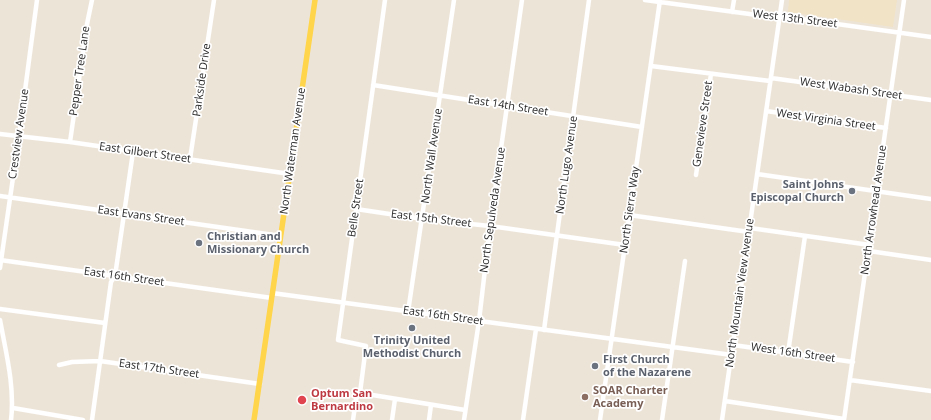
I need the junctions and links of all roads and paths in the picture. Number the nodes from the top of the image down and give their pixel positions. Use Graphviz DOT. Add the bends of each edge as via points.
graph roads {
  1 [pos="37,0"];
  2 [pos="92,0"];
  3 [pos="214,0"];
  4 [pos="315,0"];
  5 [pos="385,0"];
  6 [pos="454,0"];
  7 [pos="522,0"];
  8 [pos="589,0"];
  9 [pos="645,0"];
  10 [pos="734,0"];
  11 [pos="782,0"];
  12 [pos="904,0"];
  13 [pos="660,1"];
  14 [pos="732,12"];
  15 [pos="780,17"];
  16 [pos="900,33"];
  17 [pos="931,37"];
  18 [pos="651,66"];
  19 [pos="711,74"];
  20 [pos="771,80"];
  21 [pos="373,85"];
  22 [pos="440,95"];
  23 [pos="891,95"];
  24 [pos="931,100"];
  25 [pos="507,106"];
  26 [pos="766,111"];
  27 [pos="573,117"];
  28 [pos="642,127"];
  29 [pos="886,128"];
  30 [pos="0,134"];
  31 [pos="19,136"];
  32 [pos="70,142"];
  33 [pos="133,152"];
  34 [pos="190,159"];
  35 [pos="290,174"];
  36 [pos="757,174"];
  37 [pos="696,175"];
  38 [pos="877,191"];
  39 [pos="0,196"];
  40 [pos="10,197"];
  41 [pos="931,198"];
  42 [pos="356,209"];
  43 [pos="124,213"];
  44 [pos="629,215"];
  45 [pos="423,219"];
  46 [pos="490,226"];
  47 [pos="749,230"];
  48 [pos="281,236"];
  49 [pos="557,236"];
  50 [pos="805,236"];
  51 [pos="625,245"];
  52 [pos="870,245"];
  53 [pos="869,251"];
  54 [pos="1,260"];
  55 [pos="931,260"];
  56 [pos="684,261"];
  57 [pos="0,268"];
  58 [pos="115,276"];
  59 [pos="272,296"];
  60 [pos="343,303"];
  61 [pos="0,309"];
  62 [pos="408,312"];
  63 [pos="0,320"];
  64 [pos="479,321"];
  65 [pos="105,323"];
  66 [pos="536,329"];
  67 [pos="544,330"];
  68 [pos="613,339"];
  69 [pos="733,345"];
  70 [pos="672,347"];
  71 [pos="788,353"];
  72 [pos="732,356"];
  73 [pos="100,361"];
  74 [pos="853,362"];
  75 [pos="59,365"];
  76 [pos="850,380"];
  77 [pos="260,384"];
  78 [pos="931,391"];
  79 [pos="360,393"];
  80 [pos="395,399"];
  81 [pos="725,401"];
  82 [pos="431,405"];
  83 [pos="13,408"];
  84 [pos="465,410"];
  85 [pos="844,419"];
  86 [pos="11,420"];
  87 [pos="83,420"];
  88 [pos="92,420"];
  89 [pos="254,420"];
  90 [pos="352,420"];
  91 [pos="392,420"];
  92 [pos="429,420"];
  93 [pos="464,420"];
  94 [pos="523,420"];
  95 [pos="600,420"];
  96 [pos="662,420"];
  97 [pos="722,420"];
  1 -- 31 [label="street, Crestview Avenue"];
  2 -- 32 [label="street, Pepper Tree Lane"];
  3 -- 34 [label="street, Parkside Drive"];
  4 -- 35 [label="main road, North Waterman Avenue"];
  5 -- 21 [label="street, Belle Street"];
  6 -- 22 [label="street, North Wall Avenue"];
  7 -- 25 [label="street, North Sepulveda Avenue"];
  8 -- 27 [label="street, North Lugo Avenue"];
  9 -- 13 [label="street, West 13th Street"];
  10 -- 14 [label="street"];
  11 -- 15 [label="street, North Mountain View Avenue"];
  12 -- 16 [label="street, North Arrowhead Avenue"];
  13 -- 14 [label="street, West 13th Street"];
  13 -- 18 [label="street, North Sierra Way"];
  14 -- 15 [label="street, West 13th Street"];
  15 -- 16 [label="street, West 13th Street"];
  15 -- 20 [label="street, North Mountain View Avenue"];
  16 -- 17 [label="street, West 13th Street"];
  16 -- 23 [label="street, North Arrowhead Avenue"];
  18 -- 19 [label="street, West Wabash Street"];
  18 -- 28 [label="street, North Sierra Way"];
  19 -- 20 [label="street, West Wabash Street"];
  19 -- 37 [label="street, Genevieve Street"];
  20 -- 23 [label="street, West Wabash Street"];
  20 -- 26 [label="street, North Mountain View Avenue"];
  21 -- 22 [label="street, East 14th Street"];
  21 -- 42 [label="street, Belle Street"];
  22 -- 25 [label="street, East 14th Street"];
  22 -- 45 [label="street, North Wall Avenue"];
  23 -- 24 [label="street, West Wabash Street"];
  23 -- 29 [label="street, North Arrowhead Avenue"];
  25 -- 27 [label="street, East 14th Street"];
  25 -- 46 [label="street, North Sepulveda Avenue"];
  26 -- 29 [label="street, West Virginia Street"];
  26 -- 36 [label="street, North Mountain View Avenue"];
  27 -- 28 [label="street, East 14th Street"];
  27 -- 49 [label="street, North Lugo Avenue"];
  28 -- 44 [label="street, North Sierra Way"];
  29 -- 38 [label="street, North Arrowhead Avenue"];
  30 -- 31 [label="street, East Gilbert Street"];
  31 -- 32 [label="street, East Gilbert Street"];
  31 -- 40 [label="street, Crestview Avenue"];
  32 -- 33 [label="street, East Gilbert Street"];
  33 -- 34 [label="street, East Gilbert Street"];
  33 -- 43 [label="street"];
  34 -- 35 [label="street, East Gilbert Street"];
  35 -- 48 [label="main road, North Waterman Avenue"];
  36 -- 38 [label="street"];
  36 -- 47 [label="street, North Mountain View Avenue"];
  38 -- 41 [label="street"];
  38 -- 52 [label="street, North Arrowhead Avenue"];
  39 -- 40 [label="street, East Evans Street"];
  40 -- 43 [label="street, East Evans Street"];
  40 -- 54 [label="street, Crestview Avenue"];
  42 -- 45 [label="street, East 15th Street"];
  42 -- 60 [label="street, Belle Street"];
  43 -- 48 [label="street, East Evans Street"];
  43 -- 58 [label="street"];
  44 -- 47 [label="street"];
  44 -- 51 [label="street, North Sierra Way"];
  45 -- 46 [label="street, East 15th Street"];
  45 -- 62 [label="street, North Wall Avenue"];
  46 -- 49 [label="street, East 15th Street"];
  46 -- 64 [label="street, North Sepulveda Avenue"];
  47 -- 50 [label="street"];
  47 -- 69 [label="street, North Mountain View Avenue"];
  48 -- 59 [label="main road, North Waterman Avenue"];
  49 -- 51 [label="street, East 15th Street"];
  49 -- 67 [label="street, North Lugo Avenue"];
  50 -- 52 [label="street"];
  50 -- 71 [label="street"];
  51 -- 68 [label="street, North Sierra Way"];
  52 -- 53 [label="street, North Arrowhead Avenue"];
  53 -- 55 [label="street"];
  53 -- 74 [label="street, North Arrowhead Avenue"];
  54 -- 57 [label="street, Crestview Avenue"];
  54 -- 58 [label="street, East 16th Street"];
  56 -- 70 [label="street"];
  58 -- 59 [label="street, East 16th Street"];
  58 -- 65 [label="street" via="111,282"];
  59 -- 60 [label="street, East 16th Street"];
  59 -- 77 [label="main road, North Waterman Avenue"];
  60 -- 62 [label="street, East 16th Street"];
  60 -- 79 [label="street, Belle Street" via="338,340 366,346"];
  61 -- 65 [label="street"];
  62 -- 64 [label="street, East 16th Street"];
  63 -- 83 [label="street"];
  64 -- 66 [label="street, East 16th Street"];
  64 -- 84 [label="street, North Sepulveda Avenue"];
  65 -- 73 [label="street"];
  66 -- 67 [label="street, East 16th Street"];
  66 -- 94 [label="street"];
  67 -- 68 [label="street, East 16th Street"];
  68 -- 70 [label="street"];
  68 -- 95 [label="street, North Sierra Way"];
  69 -- 71 [label="street, West 16th Street"];
  69 -- 72 [label="street, North Mountain View Avenue"];
  70 -- 72 [label="street"];
  70 -- 96 [label="street"];
  71 -- 74 [label="street, West 16th Street"];
  72 -- 81 [label="street, North Mountain View Avenue"];
  73 -- 75 [label="street, East 17th Street"];
  73 -- 77 [label="street, East 17th Street"];
  73 -- 88 [label="street"];
  74 -- 76 [label="street, North Arrowhead Avenue"];
  76 -- 78 [label="street"];
  76 -- 85 [label="street, North Arrowhead Avenue"];
  77 -- 89 [label="main road, North Waterman Avenue"];
  79 -- 80 [label="street"];
  79 -- 90 [label="street" via="356,399"];
  80 -- 82 [label="street"];
  80 -- 91 [label="street"];
  81 -- 85 [label="street"];
  81 -- 97 [label="street, North Mountain View Avenue"];
  82 -- 84 [label="street"];
  82 -- 92 [label="street"];
  83 -- 86 [label="street"];
  83 -- 87 [label="street"];
  84 -- 93 [label="street, North Sepulveda Avenue"];
}
